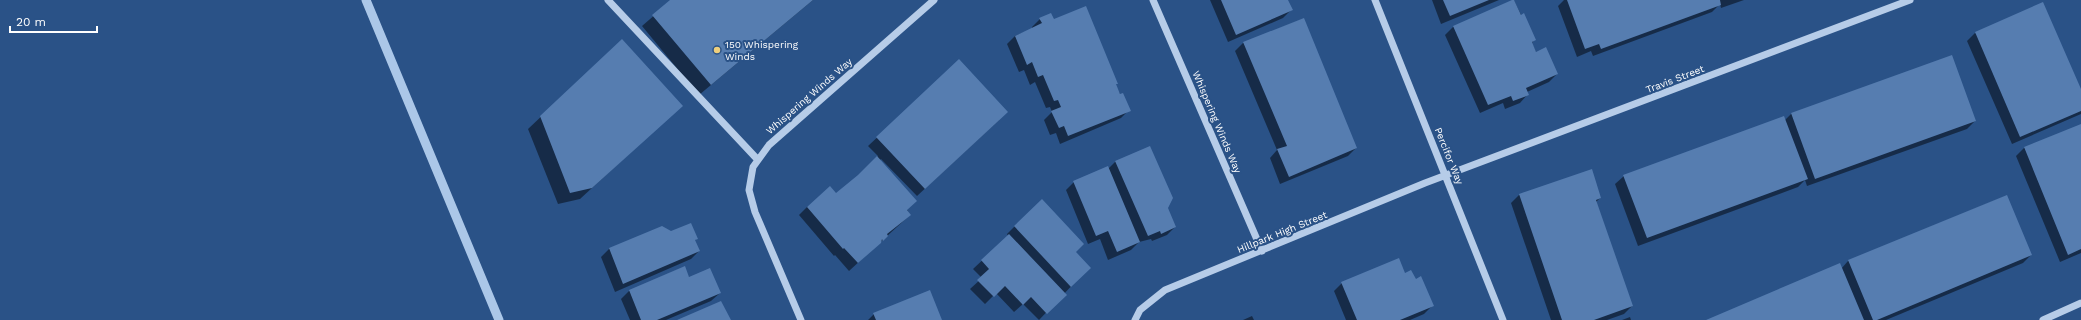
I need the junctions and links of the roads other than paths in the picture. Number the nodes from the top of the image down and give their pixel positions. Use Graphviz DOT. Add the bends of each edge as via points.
graph roads {
  1 [pos="608,0"];
  2 [pos="934,0"];
  3 [pos="1153,0"];
  4 [pos="1375,0"];
  5 [pos="1910,0"];
  6 [pos="758,160"];
  7 [pos="1447,177"];
  8 [pos="1262,251"];
  9 [pos="2081,303"];
  10 [pos="801,320"];
  11 [pos="1135,320"];
  12 [pos="1504,320"];
  13 [pos="2043,320"];
  1 -- 6 [label="street"];
  2 -- 6 [label="street, Whispering Winds Way" via="768,145"];
  3 -- 8 [label="street, Whispering Winds Way"];
  4 -- 7 [label="street, Percifor Way"];
  5 -- 7 [label="street, Travis Street"];
  6 -- 10 [label="street, Whispering Winds Way" via="753,167 749,190 755,212"];
  7 -- 8 [label="street, Hillpark High Street" via="1425,183"];
  7 -- 12 [label="street, Percifor Way"];
  8 -- 11 [label="street, Hillpark High Street" via="1165,290 1140,310"];
  9 -- 13 [label="street"];
}
